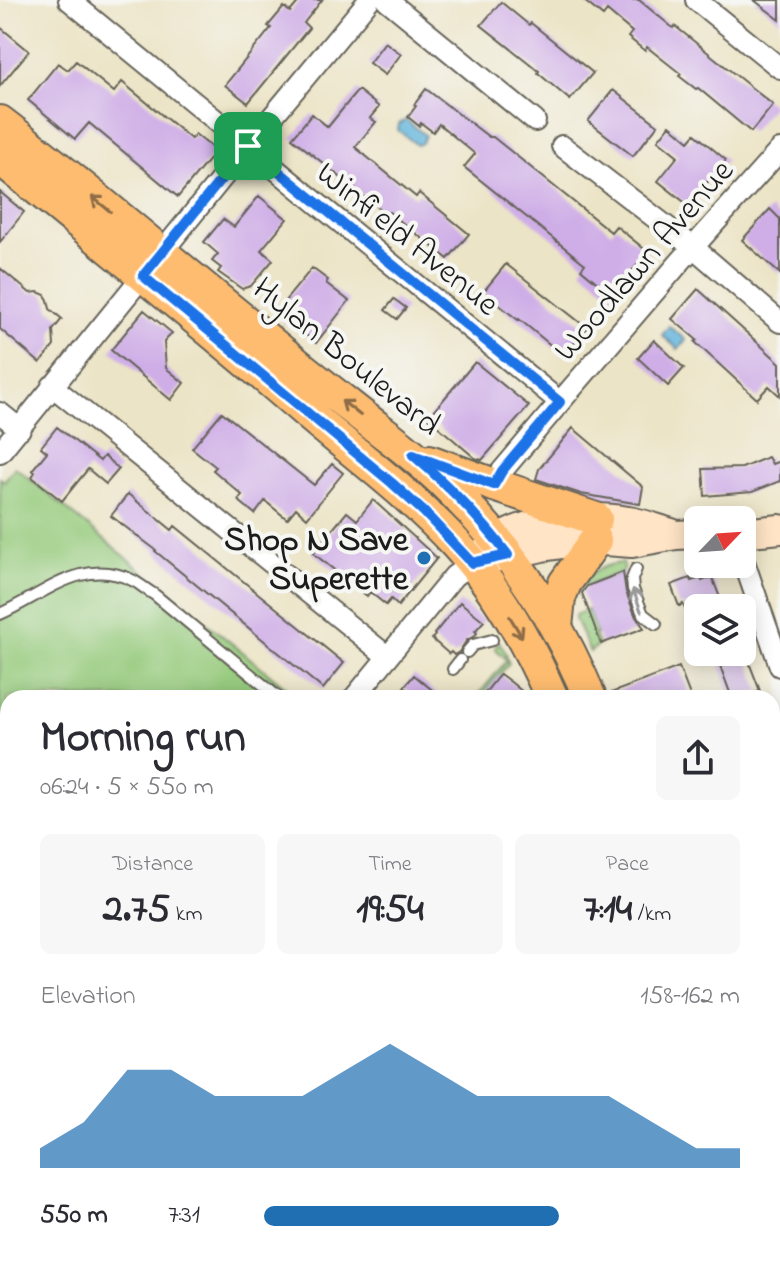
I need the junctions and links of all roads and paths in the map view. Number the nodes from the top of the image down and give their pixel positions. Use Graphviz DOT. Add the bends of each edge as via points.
graph roads {
  1 [pos="69,0"];
  2 [pos="369,0"];
  3 [pos="387,0"];
  4 [pos="696,0"];
  5 [pos="780,68"];
  6 [pos="535,121"];
  7 [pos="0,122"];
  8 [pos="248,146"];
  9 [pos="562,146"];
  10 [pos="780,150"];
  11 [pos="0,158"];
  12 [pos="693,247"];
  13 [pos="152,265"];
  14 [pos="780,322"];
  15 [pos="52,386"];
  16 [pos="560,402"];
  17 [pos="0,413"];
  18 [pos="20,429"];
  19 [pos="0,452"];
  20 [pos="413,455"];
  21 [pos="494,485"];
  22 [pos="780,529"];
  23 [pos="595,530"];
  24 [pos="756,532"];
  25 [pos="684,533"];
  26 [pos="503,548"];
  27 [pos="472,563"];
  28 [pos="636,569"];
  29 [pos="750,578"];
  30 [pos="0,614"];
  31 [pos="656,624"];
  32 [pos="556,627"];
  33 [pos="492,640"];
  34 [pos="388,657"];
  35 [pos="460,660"];
  36 [pos="780,666"];
  37 [pos="269,690"];
  38 [pos="361,690"];
  39 [pos="548,690"];
  40 [pos="587,690"];
  1 -- 8 [label="street, Winfield Avenue"];
  2 -- 8 [label="street"];
  3 -- 6 [label="street"];
  4 -- 5 [label="street"];
  13 -- 7 [label="main road, Hylan Boulevard, one-way"];
  8 -- 13 [label="street"];
  8 -- 16 [label="street, Winfield Avenue"];
  9 -- 12 [label="street"];
  10 -- 12 [label="street, Woodlawn Avenue"];
  11 -- 13 [label="main road, Hylan Boulevard"];
  12 -- 14 [label="street"];
  12 -- 16 [label="street, Woodlawn Avenue"];
  13 -- 15 [label="street"];
  20 -- 13 [label="main road, Hylan Boulevard, one-way"];
  13 -- 27 [label="main road, Hylan Boulevard" via="432,520"];
  15 -- 18 [label="street"];
  15 -- 34 [label="street"];
  16 -- 21 [label="street, Woodlawn Avenue"];
  17 -- 18 [label="street"];
  18 -- 19 [label="street"];
  20 -- 21 [label="main road"];
  20 -- 26 [label="main road, Hylan Boulevard"];
  21 -- 23 [label="main road"];
  22 -- 24 [label="street"];
  23 -- 25 [label="street" via="630,521"];
  23 -- 26 [label="street" via="562,520 538,524 512,532"];
  23 -- 32 [label="main road" via="565,583"];
  26 -- 27 [label="street"];
  26 -- 32 [label="main road, Hylan Boulevard"];
  27 -- 34 [label="street" via="454,576"];
  27 -- 39 [label="main road, Hylan Boulevard, one-way" via="519,632"];
  31 -- 28 [label="lane, one-way" via="643,614 633,589"];
  29 -- 36 [label="street"];
  30 -- 37 [label="lane" via="70,577 116,574 155,595"];
  32 -- 40 [label="main road, Hylan Boulevard"];
  33 -- 35 [label="lane" via="473,645"];
  34 -- 38 [label="street"];
}
